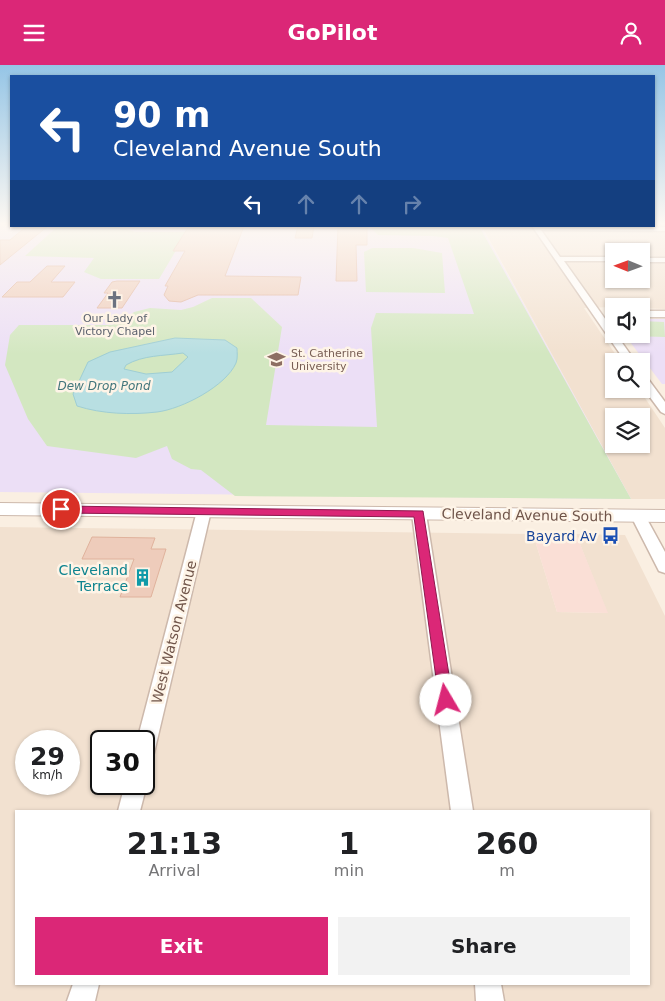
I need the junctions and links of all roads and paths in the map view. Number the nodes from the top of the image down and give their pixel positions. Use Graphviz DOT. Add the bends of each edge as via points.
graph roads {
  1 [pos="563,267"];
  2 [pos="597,314"];
  3 [pos="605,314"];
  4 [pos="650,314"];
  5 [pos="665,314"];
  6 [pos="624,353"];
  7 [pos="650,389"];
  8 [pos="652,392"];
  9 [pos="665,392"];
  10 [pos="665,410"];
  11 [pos="0,509"];
  12 [pos="204,511"];
  13 [pos="419,514"];
  14 [pos="638,516"];
  15 [pos="665,516"];
  16 [pos="665,567"];
  17 [pos="150,730"];
  18 [pos="133,795"];
  19 [pos="129,810"];
  20 [pos="462,810"];
  21 [pos="86,985"];
  22 [pos="488,985"];
  23 [pos="81,1001"];
  24 [pos="490,1001"];
  1 -- 2 [label="street"];
  2 -- 3 [label="street"];
  2 -- 6 [label="street"];
  4 -- 5 [label="street"];
  7 -- 8 [label="street"];
  8 -- 9 [label="street"];
  8 -- 10 [label="street"];
  11 -- 12 [label="street, Cleveland Avenue South"];
  12 -- 13 [label="street, Cleveland Avenue South"];
  12 -- 17 [label="street, West Watson Avenue"];
  13 -- 14 [label="street, Cleveland Avenue South"];
  13 -- 20 [label="street"];
  14 -- 15 [label="street, Cleveland Avenue South"];
  14 -- 16 [label="street"];
  18 -- 19 [label="street"];
  21 -- 23 [label="street"];
  22 -- 24 [label="street"];
}
